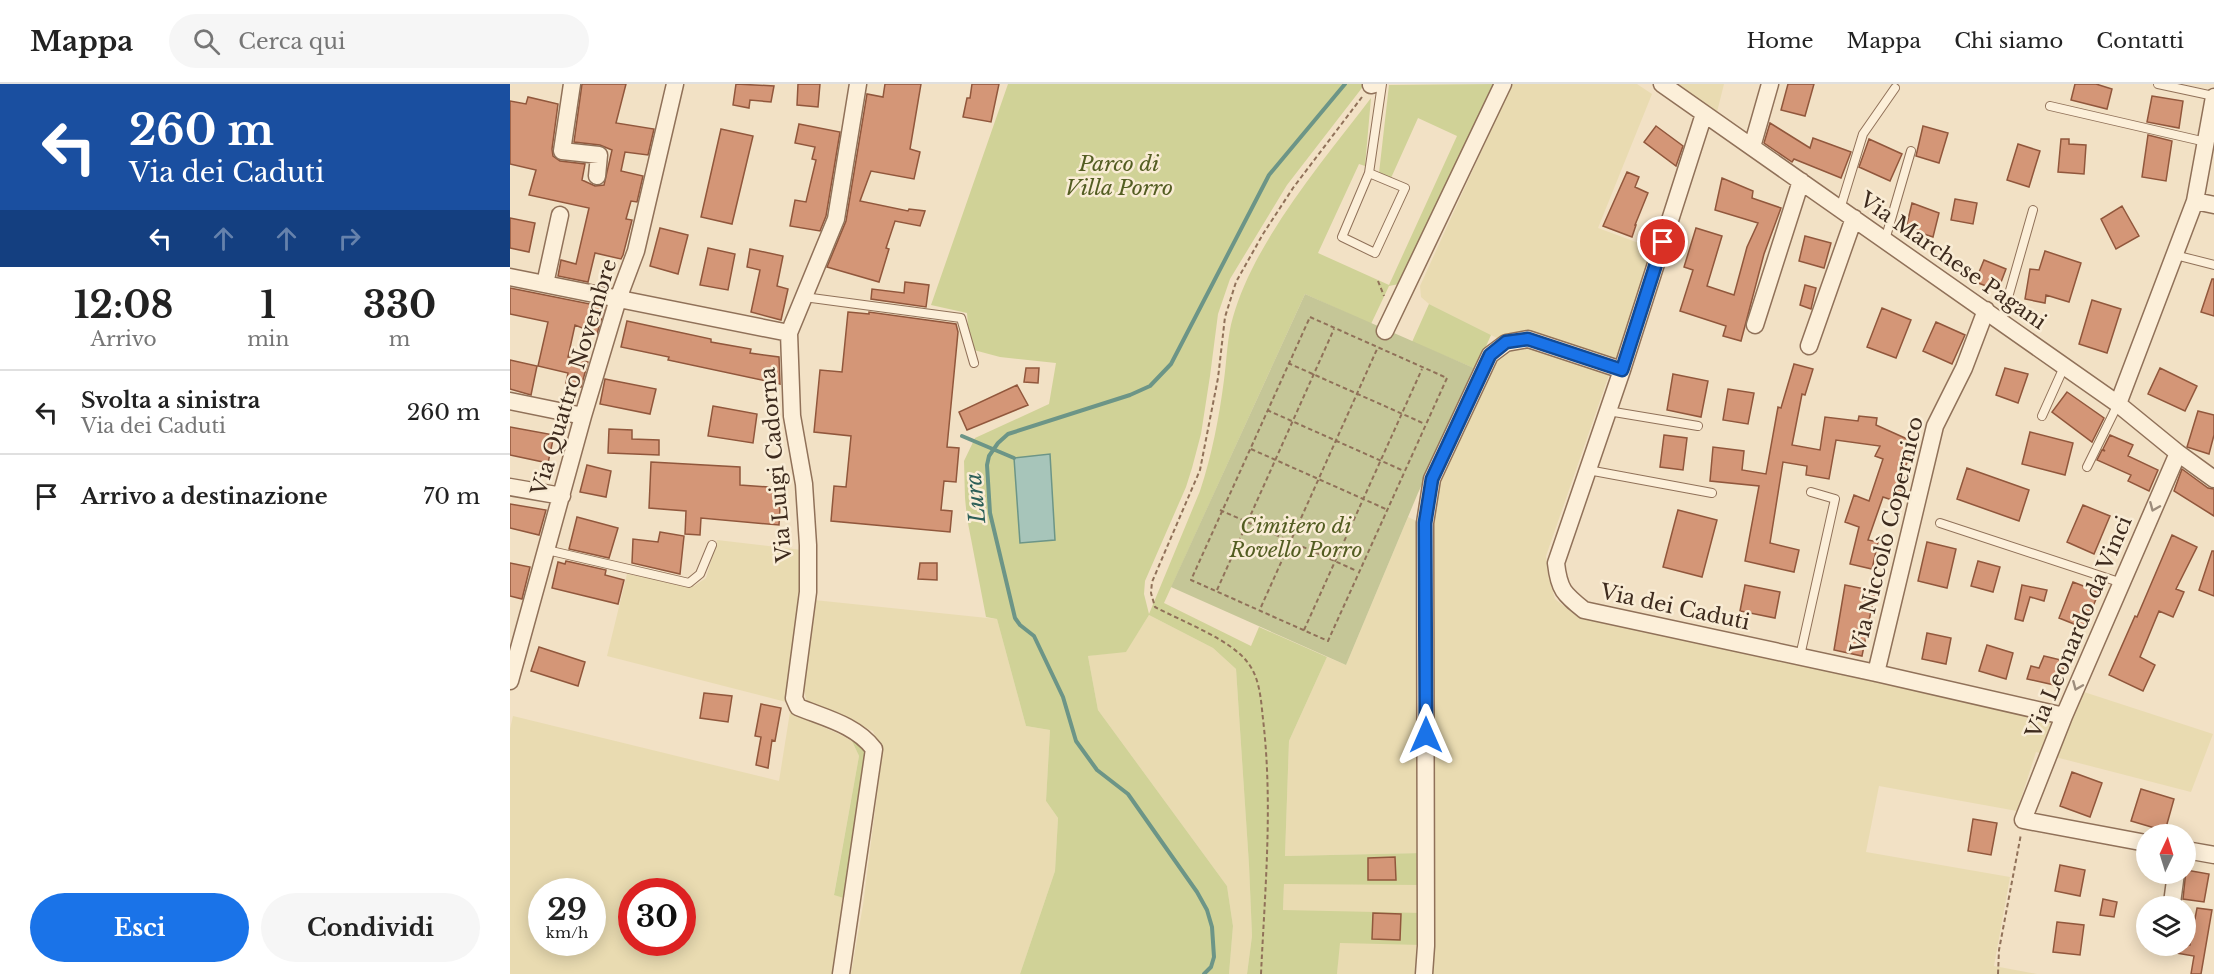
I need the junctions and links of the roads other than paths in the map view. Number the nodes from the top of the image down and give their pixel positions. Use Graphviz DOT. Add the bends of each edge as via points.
graph roads {
  1 [pos="572,84"];
  2 [pos="675,84"];
  3 [pos="858,84"];
  4 [pos="1376,84"];
  5 [pos="1503,84"];
  6 [pos="1662,84"];
  7 [pos="1770,84"];
  8 [pos="2158,84"];
  9 [pos="1895,88"];
  10 [pos="2214,97"];
  11 [pos="2050,106"];
  12 [pos="1704,114"];
  13 [pos="2206,142"];
  14 [pos="1752,147"];
  15 [pos="1911,151"];
  16 [pos="1369,173"];
  17 [pos="597,176"];
  18 [pos="1801,181"];
  19 [pos="2195,201"];
  20 [pos="2214,205"];
  21 [pos="2033,210"];
  22 [pos="1847,213"];
  23 [pos="560,215"];
  24 [pos="1885,240"];
  25 [pos="2175,255"];
  26 [pos="2214,265"];
  27 [pos="510,277"];
  28 [pos="545,284"];
  29 [pos="804,297"];
  30 [pos="618,299"];
  31 [pos="1986,310"];
  32 [pos="2001,323"];
  33 [pos="1755,325"];
  34 [pos="789,333"];
  35 [pos="1381,340"];
  36 [pos="1809,346"];
  37 [pos="974,363"];
  38 [pos="2064,367"];
  39 [pos="1622,370"];
  40 [pos="510,401"];
  41 [pos="2118,404"];
  42 [pos="1608,411"];
  43 [pos="2042,416"];
  44 [pos="583,417"];
  45 [pos="1698,426"];
  46 [pos="2178,453"];
  47 [pos="2087,467"];
  48 [pos="1588,470"];
  49 [pos="2214,479"];
  50 [pos="510,487"];
  51 [pos="1811,492"];
  52 [pos="1712,493"];
  53 [pos="562,496"];
  54 [pos="1940,523"];
  55 [pos="712,545"];
  56 [pos="547,550"];
  57 [pos="2122,583"];
  58 [pos="1800,656"];
  59 [pos="1876,673"];
  60 [pos="511,674"];
  61 [pos="2064,716"];
  62 [pos="2136,841"];
  63 [pos="2196,852"];
  64 [pos="2214,855"];
  65 [pos="841,974"];
  66 [pos="1424,974"];
  1 -- 17 [label="street" via="562,151 599,155"];
  2 -- 30 [label="street, Via Quattro Novembre" via="636,251"];
  3 -- 29 [label="street" via="836,219"];
  4 -- 16 [label="lane"];
  5 -- 35 [label="street"];
  6 -- 12 [label="street, Via Marchese Pagani"];
  7 -- 14 [label="street"];
  8 -- 10 [label="lane"];
  9 -- 22 [label="lane" via="1863,134"];
  10 -- 13 [label="street"];
  11 -- 13 [label="lane"];
  12 -- 14 [label="street, Via Marchese Pagani"];
  12 -- 39 [label="street, Via dei Caduti"];
  13 -- 19 [label="street"];
  14 -- 18 [label="street, Via Marchese Pagani"];
  15 -- 24 [label="lane"];
  16 -- 16 [label="lane" via="1342,237 1375,253 1405,188"];
  18 -- 22 [label="street, Via Marchese Pagani"];
  18 -- 33 [label="street"];
  19 -- 20 [label="street"];
  19 -- 25 [label="street"];
  21 -- 32 [label="lane"];
  22 -- 24 [label="street, Via Marchese Pagani"];
  22 -- 36 [label="street"];
  23 -- 28 [label="street"];
  24 -- 31 [label="street, Via Marchese Pagani"];
  25 -- 26 [label="lane"];
  25 -- 41 [label="street"];
  27 -- 28 [label="street"];
  28 -- 30 [label="street"];
  29 -- 34 [label="street"];
  29 -- 37 [label="lane" via="961,318"];
  30 -- 34 [label="street"];
  30 -- 44 [label="street, Via Quattro Novembre"];
  31 -- 32 [label="street, Via Marchese Pagani"];
  31 -- 59 [label="street, Via Niccolò Copernico" via="1964,368 1935,426"];
  32 -- 38 [label="street, Via Marchese Pagani"];
  34 -- 65 [label="street, Via Luigi Cadorna" via="792,416 804,484 808,545 808,592 794,698 798,707 851,728 874,749"];
  38 -- 41 [label="street, Via Marchese Pagani"];
  38 -- 43 [label="lane"];
  39 -- 42 [label="street, Via dei Caduti"];
  39 -- 66 [label="street" via="1528,339 1506,342 1490,355 1424,495"];
  40 -- 44 [label="street"];
  41 -- 46 [label="street, Via Marchese Pagani"];
  41 -- 47 [label="lane"];
  42 -- 45 [label="lane"];
  42 -- 48 [label="street, Via dei Caduti"];
  44 -- 53 [label="street, Via Quattro Novembre"];
  46 -- 49 [label="street, Via Marchese Pagani"];
  46 -- 57 [label="street, Via Leonardo da Vinci, one-way"];
  48 -- 52 [label="lane"];
  48 -- 58 [label="street, Via dei Caduti" via="1556,563 1558,583 1568,597 1584,610"];
  50 -- 53 [label="street"];
  51 -- 58 [label="lane" via="1835,499"];
  53 -- 56 [label="street, Via Quattro Novembre"];
  54 -- 57 [label="lane"];
  55 -- 56 [label="lane" via="700,574 689,583"];
  56 -- 60 [label="street, Via Quattro Novembre"];
  57 -- 61 [label="street, Via Leonardo da Vinci, one-way"];
  58 -- 59 [label="street, Via dei Caduti"];
  59 -- 61 [label="street, Via dei Caduti"];
  61 -- 62 [label="street, Via Leonardo da Vinci" via="2023,820"];
  63 -- 64 [label="street"];
}
